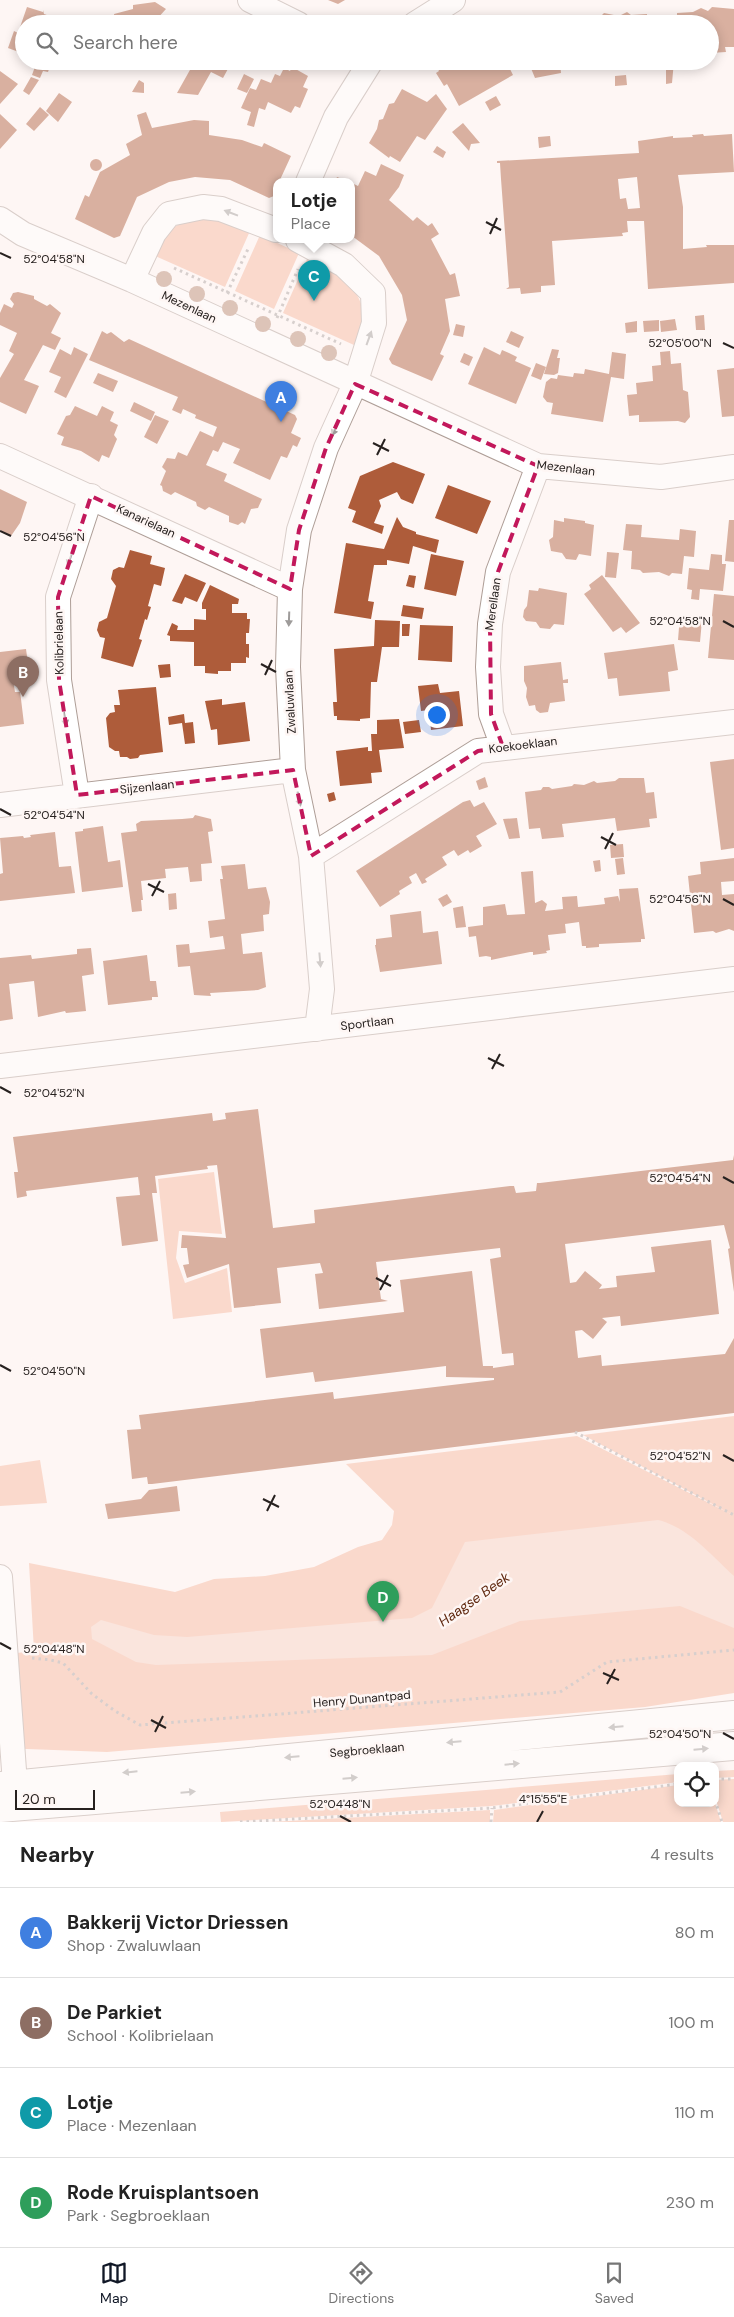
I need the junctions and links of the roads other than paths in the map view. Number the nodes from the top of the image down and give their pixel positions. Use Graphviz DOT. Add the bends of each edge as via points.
graph roads {
  1 [pos="250,0"];
  2 [pos="453,0"];
  3 [pos="280,15"];
  4 [pos="429,15"];
  5 [pos="363,70"];
  6 [pos="310,178"];
  7 [pos="0,219"];
  8 [pos="268,227"];
  9 [pos="305,243"];
  10 [pos="132,280"];
  11 [pos="355,384"];
  12 [pos="0,456"];
  13 [pos="538,466"];
  14 [pos="734,467"];
  15 [pos="91,496"];
  16 [pos="290,589"];
  17 [pos="734,722"];
  18 [pos="503,747"];
  19 [pos="294,770"];
  20 [pos="77,794"];
  21 [pos="0,805"];
  22 [pos="312,856"];
  23 [pos="734,979"];
  24 [pos="317,1029"];
  25 [pos="0,1066"];
  26 [pos="0,1577"];
  27 [pos="734,1715"];
  28 [pos="734,1746"];
  29 [pos="10,1801"];
  1 -- 3 [label="street"];
  2 -- 4 [label="street"];
  5 -- 6 [label="street" via="336,117"];
  7 -- 10 [label="street, Mezenlaan" via="23,234"];
  8 -- 10 [label="street, one-way" via="221,209 203,207 169,214 154,233"];
  11 -- 9 [label="street, one-way" via="374,323 373,293 344,265"];
  10 -- 11 [label="street, Mezenlaan"];
  11 -- 13 [label="street, Mezenlaan"];
  11 -- 16 [label="street, Zwaluwlaan, one-way" via="326,448 299,530"];
  12 -- 15 [label="street, Kanarielaan"];
  13 -- 14 [label="street, Mezenlaan" via="661,476"];
  13 -- 18 [label="street, Merellaan" via="498,572 490,624 491,714"];
  15 -- 16 [label="street, Kanarielaan"];
  15 -- 20 [label="street, Kolibrielaan, one-way" via="58,597 59,680"];
  16 -- 19 [label="street, Zwaluwlaan, one-way" via="288,667"];
  17 -- 18 [label="street, Koekoeklaan"];
  18 -- 22 [label="street, Koekoeklaan" via="478,751"];
  19 -- 20 [label="street, Sijzenlaan"];
  19 -- 22 [label="street, Zwaluwlaan, one-way"];
  20 -- 21 [label="street, Sijzenlaan"];
  22 -- 24 [label="street, Zwaluwlaan, one-way" via="322,989"];
  23 -- 24 [label="street, Sportlaan"];
  24 -- 25 [label="street, Sportlaan"];
  26 -- 29 [label="street"];
  27 -- 29 [label="main road, Segbroeklaan, one-way"];
  29 -- 28 [label="main road, one-way"];
}
